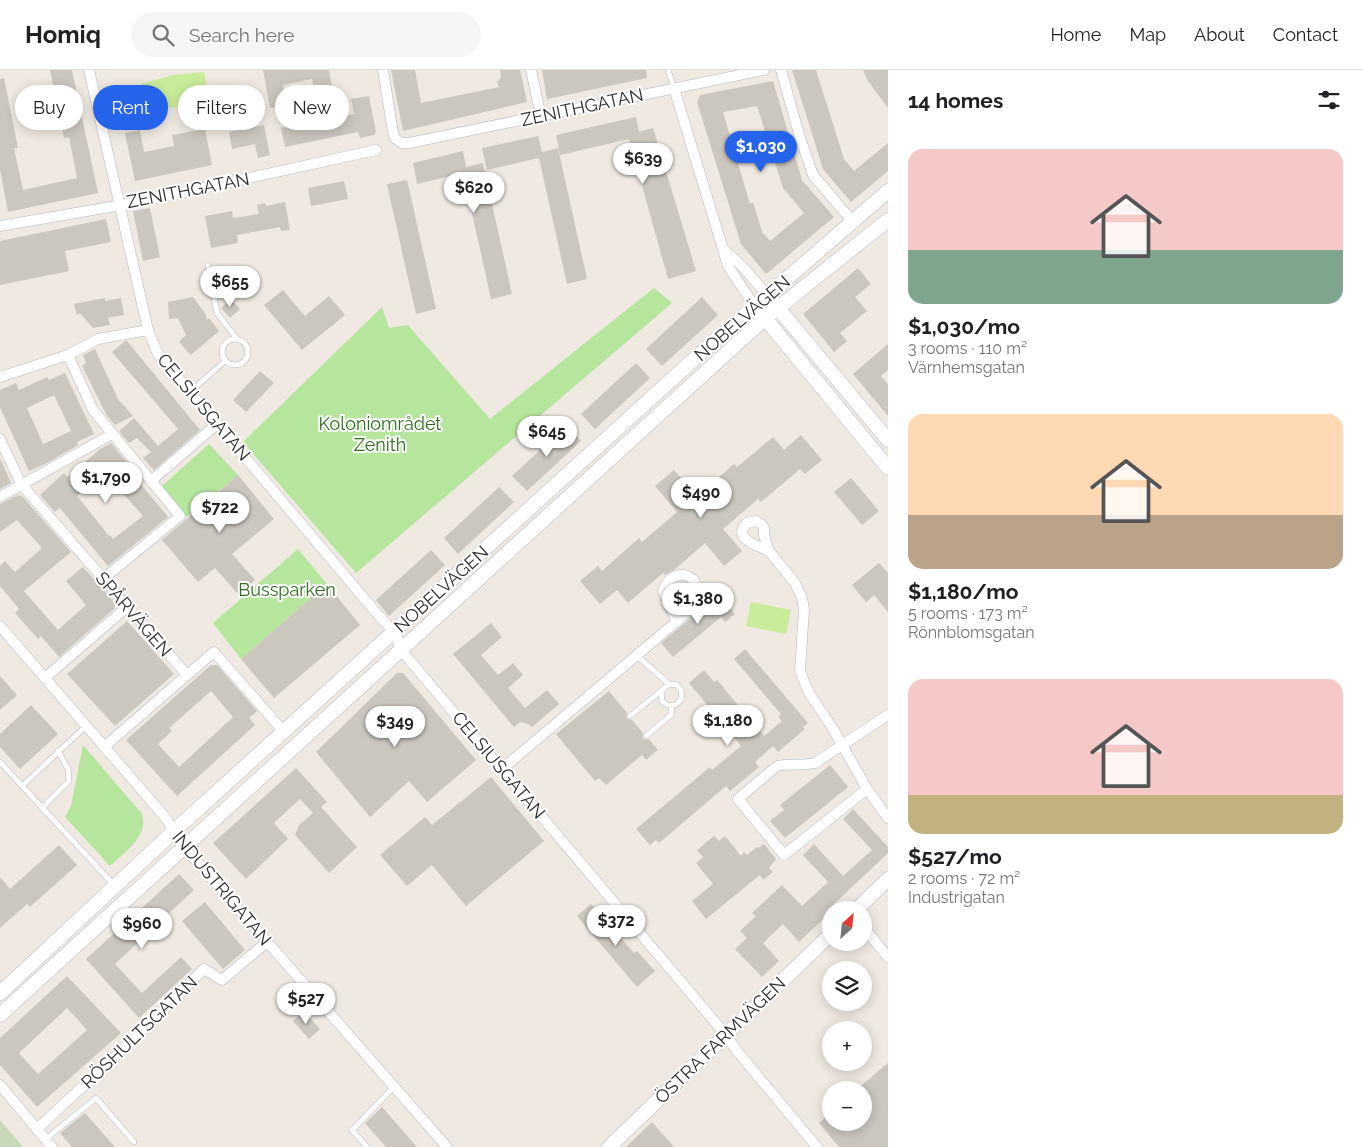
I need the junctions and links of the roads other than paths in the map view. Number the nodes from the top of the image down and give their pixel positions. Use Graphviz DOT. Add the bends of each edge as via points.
graph roads {
  1 [pos="89,70"];
  2 [pos="383,70"];
  3 [pos="531,70"];
  4 [pos="668,70"];
  5 [pos="764,70"];
  6 [pos="781,70"];
  7 [pos="674,88"];
  8 [pos="541,117"];
  9 [pos="376,150"];
  10 [pos="888,191"];
  11 [pos="119,204"];
  12 [pos="0,214"];
  13 [pos="888,220"];
  14 [pos="853,222"];
  15 [pos="1,226"];
  16 [pos="724,250"];
  17 [pos="208,264"];
  18 [pos="768,296"];
  19 [pos="755,306"];
  20 [pos="778,308"];
  21 [pos="764,319"];
  22 [pos="148,330"];
  23 [pos="238,339"];
  24 [pos="68,355"];
  25 [pos="226,360"];
  26 [pos="0,377"];
  27 [pos="190,392"];
  28 [pos="218,424"];
  29 [pos="112,434"];
  30 [pos="886,434"];
  31 [pos="0,439"];
  32 [pos="888,468"];
  33 [pos="151,481"];
  34 [pos="21,484"];
  35 [pos="0,497"];
  36 [pos="769,551"];
  37 [pos="103,579"];
  38 [pos="127,606"];
  39 [pos="677,622"];
  40 [pos="0,626"];
  41 [pos="394,632"];
  42 [pos="401,650"];
  43 [pos="637,656"];
  44 [pos="187,675"];
  45 [pos="45,678"];
  46 [pos="668,684"];
  47 [pos="660,691"];
  48 [pos="672,706"];
  49 [pos="888,715"];
  50 [pos="630,716"];
  51 [pos="86,726"];
  52 [pos="284,732"];
  53 [pos="646,736"];
  54 [pos="842,745"];
  55 [pos="104,747"];
  56 [pos="58,751"];
  57 [pos="0,762"];
  58 [pos="502,770"];
  59 [pos="22,786"];
  60 [pos="867,789"];
  61 [pos="42,808"];
  62 [pos="888,818"];
  63 [pos="174,832"];
  64 [pos="184,847"];
  65 [pos="888,879"];
  66 [pos="115,888"];
  67 [pos="865,901"];
  68 [pos="872,938"];
  69 [pos="267,942"];
  70 [pos="822,943"];
  71 [pos="888,957"];
  72 [pos="0,993"];
  73 [pos="0,1015"];
  74 [pos="726,1034"];
  75 [pos="0,1085"];
  76 [pos="394,1087"];
  77 [pos="37,1129"];
  78 [pos="134,1142"];
  79 [pos="49,1143"];
  80 [pos="367,1147"];
  81 [pos="447,1147"];
  82 [pos="609,1147"];
  83 [pos="817,1147"];
  1 -- 11 [label="street, CELSIUSGATAN"];
  2 -- 8 [label="street, ZENITHGATAN" via="393,132 401,143"];
  3 -- 8 [label="street"];
  4 -- 7 [label="lane"];
  5 -- 7 [label="street, ZENITHGATAN"];
  6 -- 14 [label="street" via="813,174"];
  7 -- 8 [label="street, ZENITHGATAN"];
  7 -- 16 [label="street"];
  9 -- 11 [label="street, ZENITHGATAN"];
  10 -- 14 [label="main road, NOBELVÄGEN"];
  11 -- 15 [label="street, ZENITHGATAN"];
  11 -- 22 [label="street, CELSIUSGATAN"];
  12 -- 15 [label="street"];
  13 -- 20 [label="main road, NOBELVÄGEN"];
  14 -- 18 [label="main road, NOBELVÄGEN"];
  16 -- 18 [label="street"];
  16 -- 19 [label="street" via="728,266"];
  17 -- 23 [label="lane" via="217,313"];
  18 -- 19 [label="main road, NOBELVÄGEN"];
  18 -- 20 [label="main road"];
  19 -- 21 [label="main road"];
  19 -- 41 [label="main road, NOBELVÄGEN"];
  20 -- 21 [label="main road, NOBELVÄGEN"];
  20 -- 30 [label="main road"];
  21 -- 32 [label="main road"];
  21 -- 42 [label="main road, NOBELVÄGEN"];
  22 -- 24 [label="street" via="98,339"];
  22 -- 27 [label="street, CELSIUSGATAN" via="158,354"];
  23 -- 25 [label="lane" via="229,340 224,346 222,354"];
  23 -- 25 [label="lane" via="247,347 245,359 233,364"];
  24 -- 26 [label="street"];
  24 -- 29 [label="street" via="93,410"];
  25 -- 27 [label="lane"];
  27 -- 28 [label="street, CELSIUSGATAN"];
  28 -- 33 [label="street"];
  28 -- 41 [label="street, CELSIUSGATAN"];
  29 -- 33 [label="street"];
  29 -- 34 [label="street"];
  31 -- 34 [label="street, SPÅRVÄGEN"];
  33 -- 37 [label="street" via="180,516"];
  34 -- 35 [label="street"];
  34 -- 37 [label="street, SPÅRVÄGEN"];
  36 -- 54 [label="street" via="795,583 802,598 800,670 809,692"];
  37 -- 38 [label="street, SPÅRVÄGEN"];
  38 -- 44 [label="street, SPÅRVÄGEN"];
  38 -- 45 [label="street"];
  39 -- 39 [label="street" via="695,606 699,596 699,588 688,576 672,578 664,591"];
  39 -- 43 [label="street"];
  40 -- 45 [label="street, INDUSTRIGATAN"];
  41 -- 42 [label="street, CELSIUSGATAN"];
  41 -- 52 [label="main road, NOBELVÄGEN"];
  42 -- 58 [label="street, CELSIUSGATAN"];
  42 -- 64 [label="main road, NOBELVÄGEN"];
  43 -- 46 [label="lane"];
  43 -- 58 [label="street"];
  44 -- 52 [label="street" via="214,652"];
  44 -- 55 [label="street"];
  45 -- 51 [label="street, INDUSTRIGATAN"];
  46 -- 47 [label="lane"];
  46 -- 48 [label="lane" via="677,685 681,690 682,698"];
  47 -- 48 [label="lane" via="662,701"];
  47 -- 50 [label="lane"];
  48 -- 53 [label="lane" via="671,715"];
  49 -- 54 [label="street"];
  51 -- 55 [label="street, INDUSTRIGATAN"];
  51 -- 56 [label="lane"];
  52 -- 63 [label="main road, NOBELVÄGEN"];
  54 -- 60 [label="street"];
  54 -- 60 [label="street" via="815,763 777,766 738,799 784,855 803,836"];
  55 -- 63 [label="street, INDUSTRIGATAN" via="165,817"];
  56 -- 59 [label="lane"];
  56 -- 61 [label="lane" via="68,769 70,781"];
  57 -- 59 [label="lane"];
  58 -- 74 [label="street, CELSIUSGATAN"];
  59 -- 61 [label="lane"];
  60 -- 62 [label="street"];
  61 -- 66 [label="lane"];
  63 -- 64 [label="street, INDUSTRIGATAN"];
  63 -- 66 [label="main road, NOBELVÄGEN"];
  64 -- 69 [label="street, INDUSTRIGATAN"];
  64 -- 73 [label="main road, NOBELVÄGEN"];
  65 -- 67 [label="main road"];
  66 -- 72 [label="main road, NOBELVÄGEN"];
  68 -- 71 [label="street"];
  69 -- 76 [label="street, INDUSTRIGATAN"];
  69 -- 77 [label="street, RÖSHULTSGATAN" via="222,980 204,969"];
  70 -- 74 [label="main road, ÖSTRA FARMVÄGEN"];
  74 -- 82 [label="main road, ÖSTRA FARMVÄGEN"];
  74 -- 83 [label="street, CELSIUSGATAN"];
  75 -- 77 [label="street"];
  76 -- 80 [label="lane" via="352,1130"];
  76 -- 81 [label="street, INDUSTRIGATAN"];
  77 -- 79 [label="street"];
  78 -- 79 [label="lane" via="96,1098"];
}
